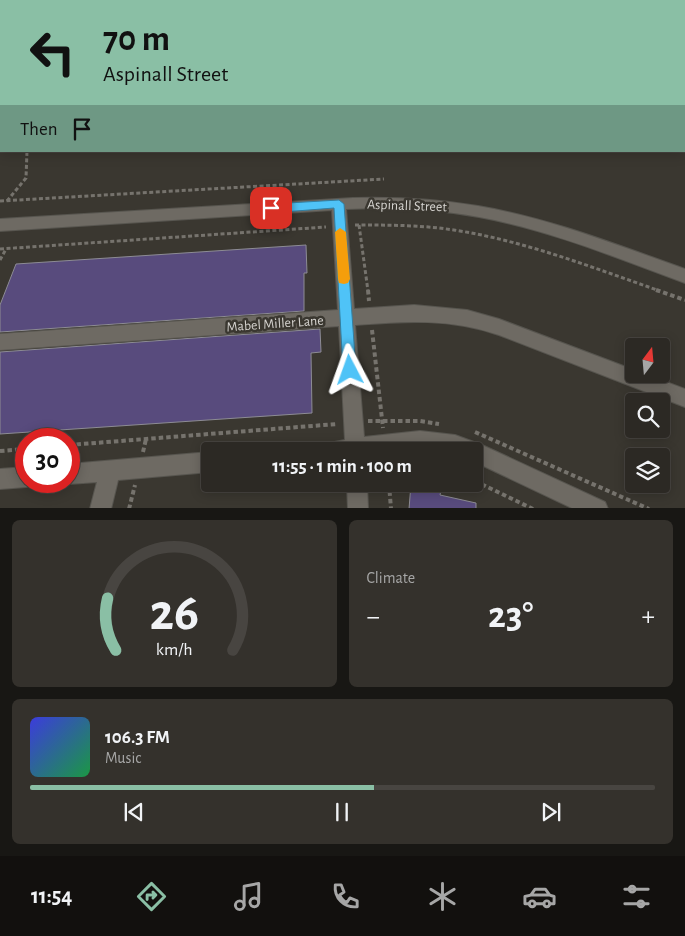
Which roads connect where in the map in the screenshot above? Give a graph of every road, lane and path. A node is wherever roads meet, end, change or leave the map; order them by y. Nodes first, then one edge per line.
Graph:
1 (27, 152) edge
2 (384, 178) dead end
3 (0, 201) edge
4 (7, 201) junction
5 (339, 204) junction
6 (0, 225) edge
7 (359, 225) junction
8 (340, 226) junction
9 (0, 249) edge
10 (6, 249) junction
11 (0, 260) edge
12 (685, 276) edge
13 (685, 300) edge
14 (370, 316) junction
15 (346, 318) junction
16 (0, 342) edge
17 (685, 398) edge
18 (382, 420) junction
19 (420, 421) dead end
20 (353, 422) junction
21 (354, 442) edge
22 (385, 442) joint
23 (449, 442) edge
24 (80, 444) edge
25 (483, 449) edge
26 (15, 450) edge
27 (483, 450) edge
28 (0, 451) edge
29 (201, 463) edge
30 (110, 470) junction
31 (80, 473) edge
32 (15, 478) edge
33 (0, 480) edge
34 (483, 485) edge
35 (357, 492) edge
36 (389, 492) edge
37 (100, 508) edge
38 (358, 508) edge
39 (391, 508) edge
40 (533, 508) edge
41 (598, 508) edge
42 (649, 508) edge

1 - 4 path
2 - 4 path
3 - 4 path
5 - 6 street, Aspinall Street
5 - 8 street
5 - 12 street, Aspinall Street
7 - 8 path
7 - 13 path
7 - 14 path
8 - 10 path
8 - 15 street
9 - 10 path
10 - 11 path
14 - 15 street, Mabel Miller Lane
14 - 17 street, Mabel Miller Lane
14 - 18 path
15 - 16 street, Mabel Miller Lane
15 - 20 street
18 - 19 path
18 - 20 path
18 - 22 path
20 - 21 street
20 - 24 path
22 - 23 street
25 - 42 path
26 - 28 path
27 - 41 street
29 - 30 street
30 - 31 street
30 - 37 street
32 - 33 street
34 - 40 path
35 - 38 street
36 - 39 path

